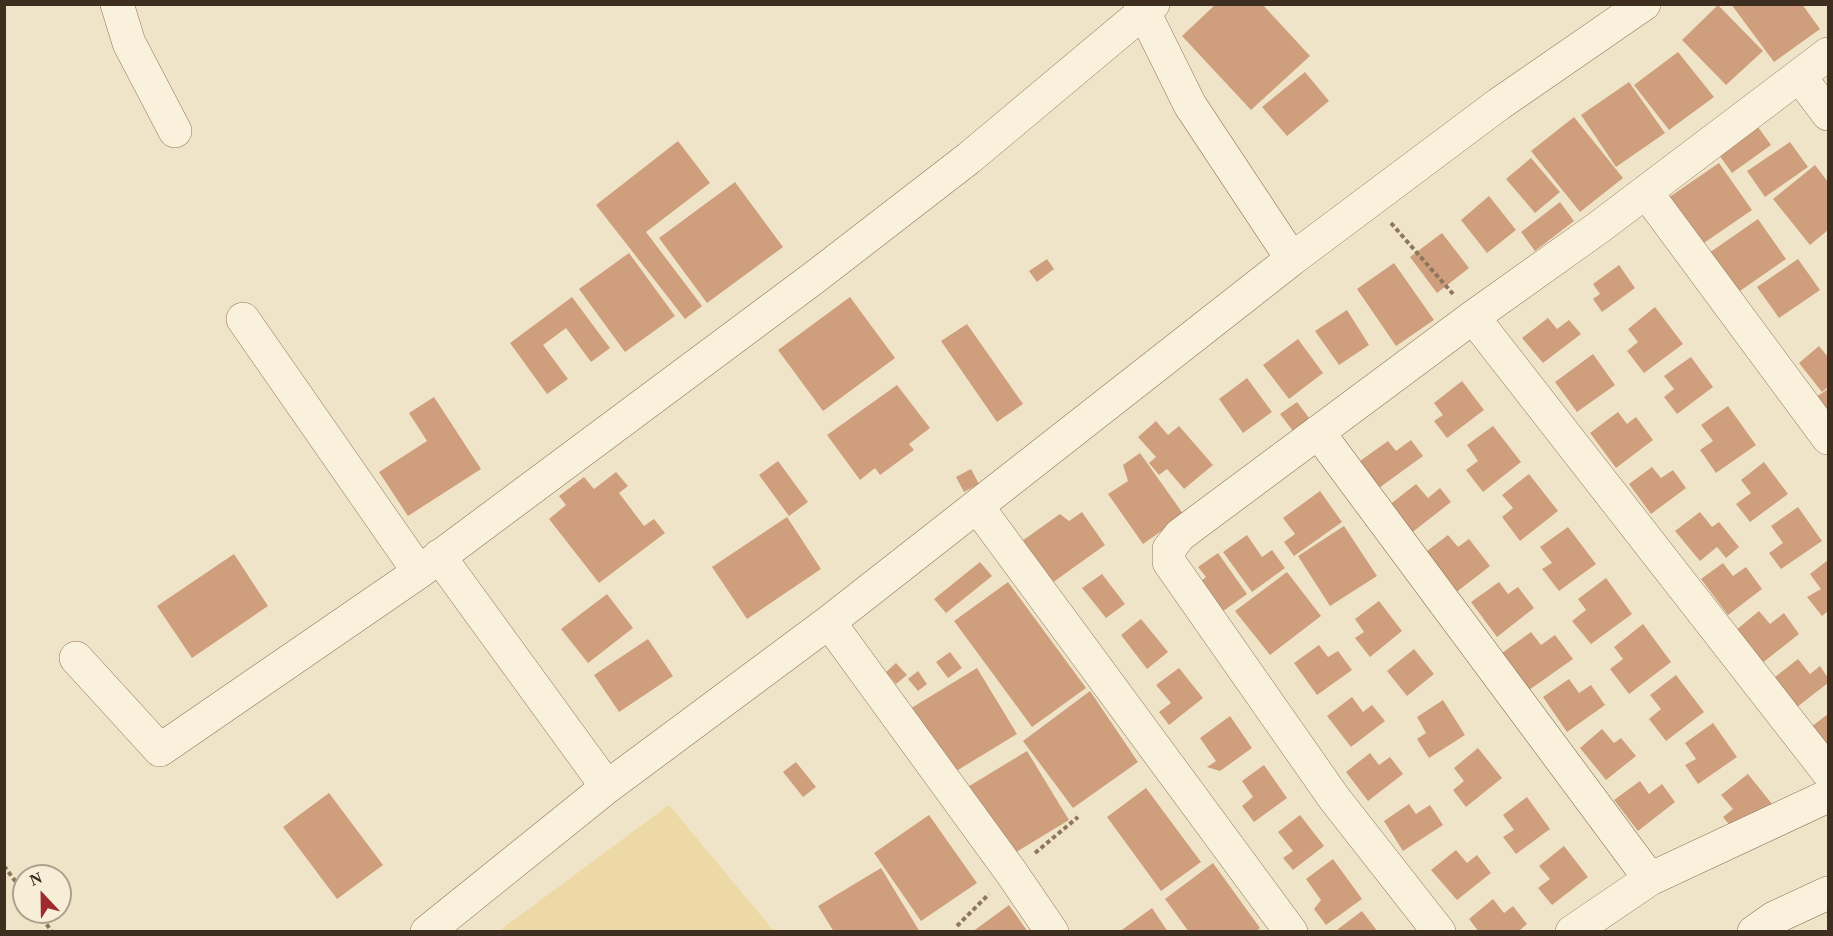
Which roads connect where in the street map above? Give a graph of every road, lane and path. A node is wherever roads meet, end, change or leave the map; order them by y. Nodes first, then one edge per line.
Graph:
1 (117, 4) edge
2 (1644, 4) edge
3 (1145, 7) edge
4 (1828, 54) edge
5 (1800, 76) junction
6 (1828, 114) edge
7 (175, 131) dead end
8 (1646, 192) junction
9 (1371, 200) junction
10 (1292, 259) junction
11 (1473, 317) junction
12 (243, 319) dead end
13 (1318, 432) junction
14 (1828, 438) edge
15 (977, 506) junction
16 (429, 564) junction
17 (829, 622) junction
18 (76, 658) dead end
19 (1828, 772) edge
20 (607, 787) junction
21 (1828, 796) edge
22 (1650, 879) junction
23 (1828, 893) edge
24 (427, 932) edge
25 (1052, 932) edge
26 (1292, 932) edge
27 (1439, 932) edge
28 (1572, 932) edge
29 (1754, 932) edge

1 - 7 street
2 - 9 street
3 - 10 street
3 - 16 street
4 - 5 street
5 - 6 street
5 - 8 street
8 - 11 street
8 - 14 street
9 - 10 street
9 - 11 path
10 - 15 street
11 - 13 street
11 - 19 street
12 - 16 street
13 - 22 street
13 - 27 street
15 - 17 street
15 - 26 street
16 - 18 street
16 - 20 street
17 - 20 street
17 - 25 street
20 - 24 street
21 - 22 street
22 - 28 street
23 - 29 street

